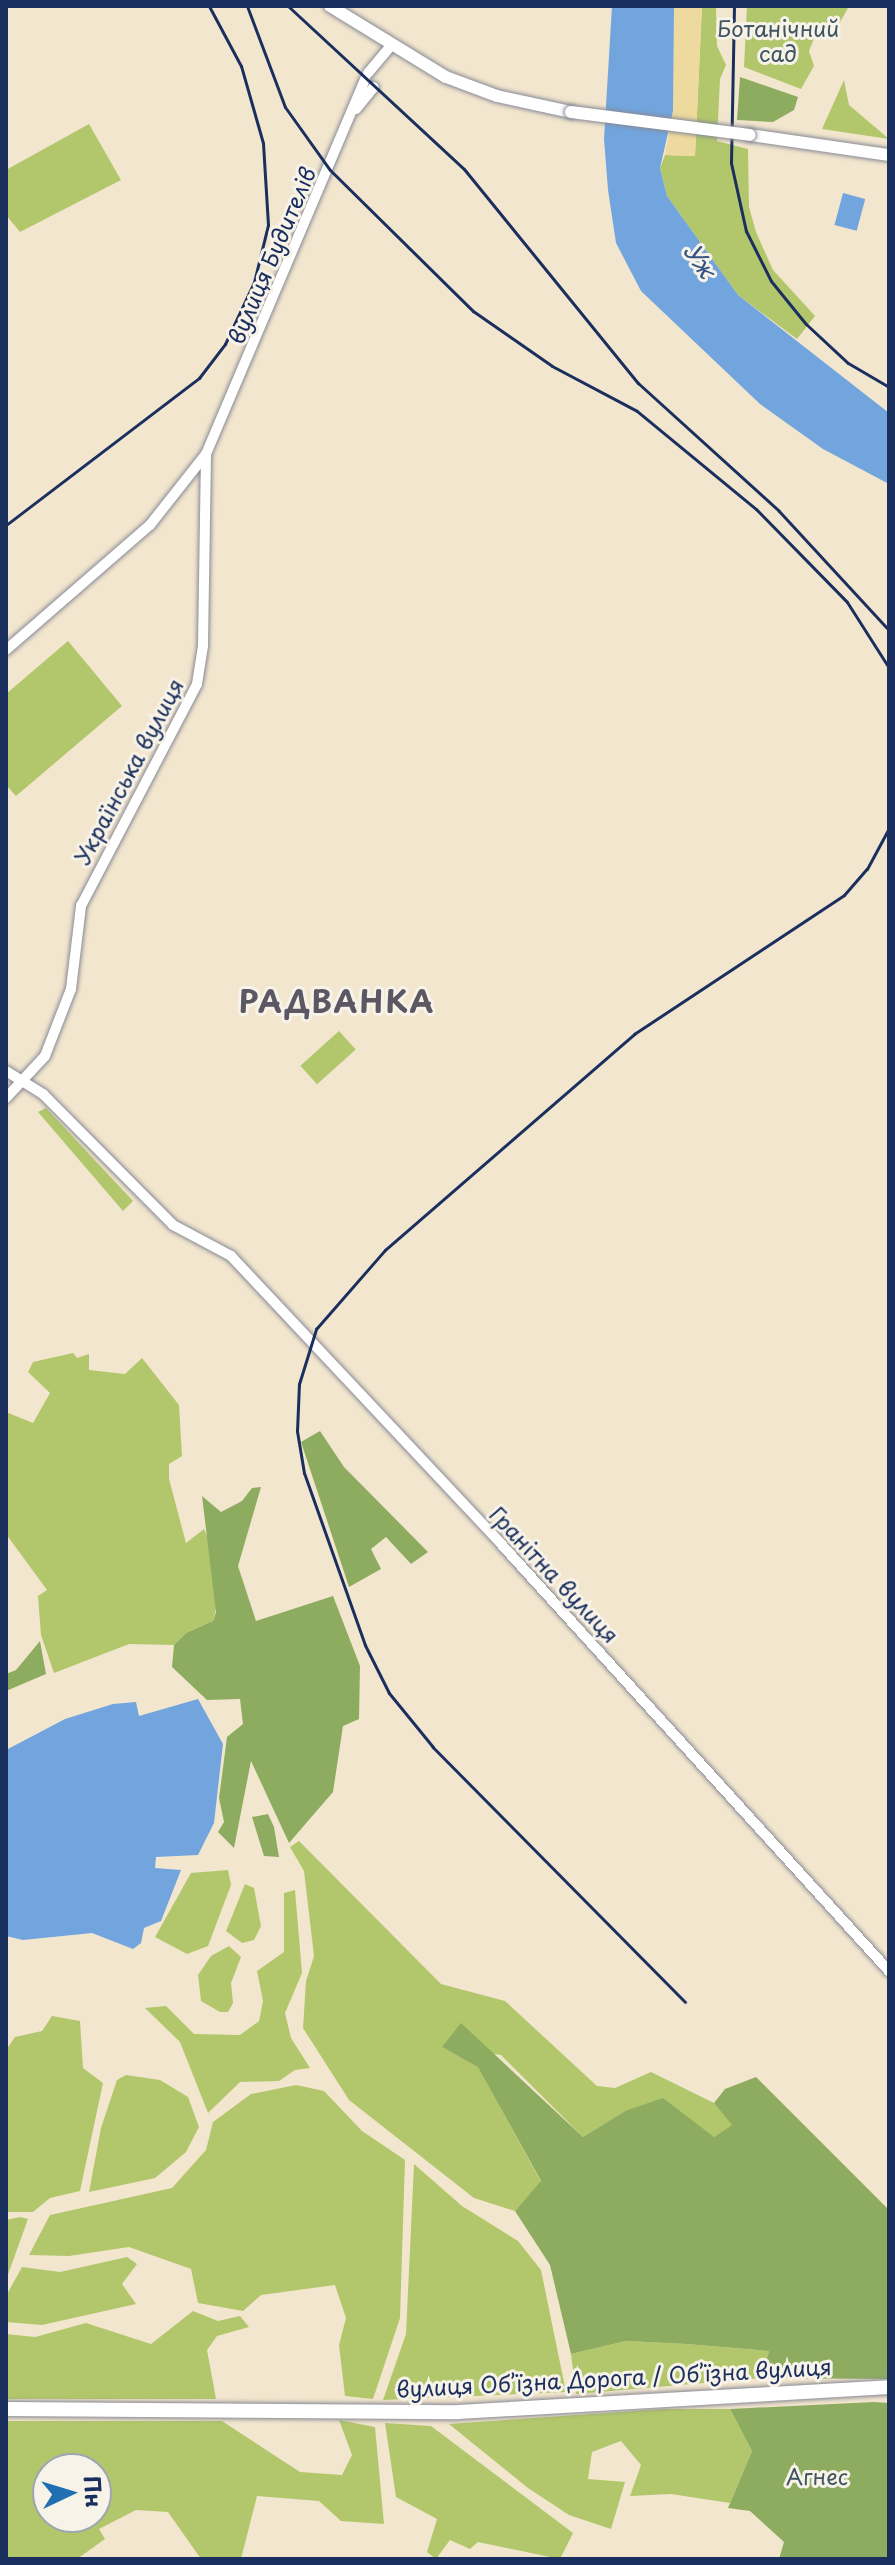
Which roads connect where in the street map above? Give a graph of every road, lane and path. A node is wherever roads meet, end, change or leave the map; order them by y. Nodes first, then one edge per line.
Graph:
1 (330, 6) edge
2 (391, 46) junction
3 (379, 63) junction
4 (356, 109) junction
5 (889, 155) edge
6 (222, 417) joint
7 (206, 454) junction
8 (6, 650) edge
9 (6, 1071) edge
10 (22, 1083) junction
11 (6, 1098) edge
12 (889, 1971) edge
13 (889, 2387) edge
14 (6, 2409) edge

1 - 2 main road
2 - 3 street, вулиця Будителів
2 - 5 main road, bridge
3 - 4 street, вулиця Будителів
3 - 4 street, вулиця Будителів
4 - 6 street, вулиця Будителів
6 - 7 street, Українська вулиця
7 - 8 street
7 - 10 street, Українська вулиця
9 - 10 street, Гранітна вулиця
10 - 11 street, Українська вулиця
10 - 12 street, Гранітна вулиця
13 - 14 highway, вулиця Обʼїзна Дорога / Обʼїзна вулиця

